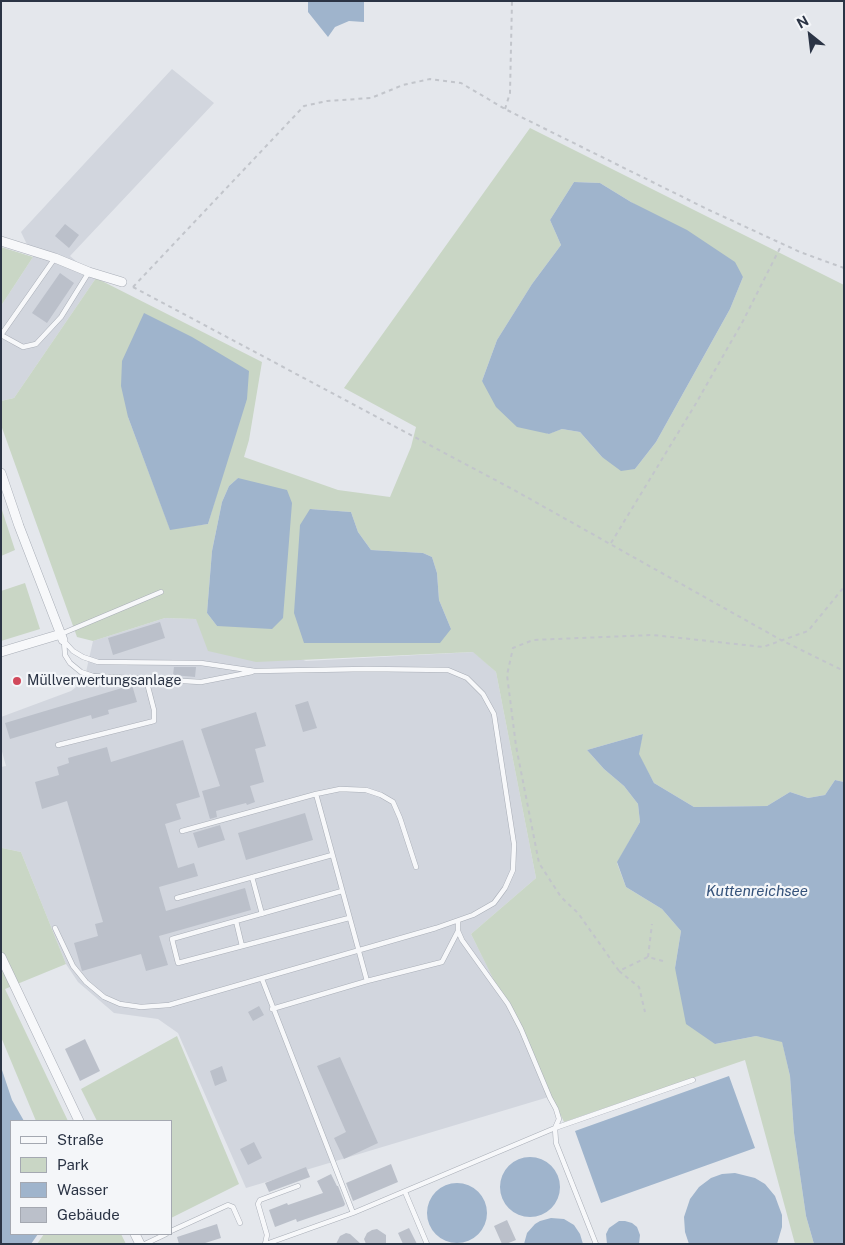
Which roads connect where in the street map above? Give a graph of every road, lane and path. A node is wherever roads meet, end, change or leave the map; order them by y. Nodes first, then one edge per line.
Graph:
1 (512, 1) edge
2 (505, 109) junction
3 (1, 241) edge
4 (782, 244) junction
5 (55, 258) junction
6 (844, 268) edge
7 (89, 272) junction
8 (122, 282) joint
9 (133, 287) junction
10 (1, 335) edge
11 (1, 474) edge
12 (611, 544) junction
13 (844, 588) edge
14 (161, 592) dead end
15 (62, 637) junction
16 (781, 640) junction
17 (1, 652) edge
18 (255, 671) junction
19 (844, 671) edge
20 (146, 679) junction
21 (58, 744) dead end
22 (316, 794) junction
23 (182, 831) dead end
24 (332, 854) junction
25 (416, 867) dead end
26 (252, 877) junction
27 (342, 891) junction
28 (177, 898) dead end
29 (262, 914) junction
30 (349, 918) junction
31 (236, 921) junction
32 (458, 921) junction
33 (652, 924) dead end
34 (55, 928) dead end
35 (458, 931) junction
36 (242, 946) junction
37 (358, 951) junction
38 (1, 957) edge
39 (648, 957) junction
40 (664, 961) dead end
41 (619, 971) junction
42 (262, 979) junction
43 (367, 981) junction
44 (272, 1009) junction
45 (645, 1012) dead end
46 (692, 1080) dead end
47 (79, 1120) edge
48 (555, 1128) junction
49 (298, 1186) dead end
50 (405, 1192) junction
51 (353, 1213) junction
52 (240, 1222) dead end
53 (172, 1232) edge
54 (164, 1235) edge
55 (145, 1244) edge
56 (266, 1244) edge
57 (427, 1244) edge
58 (596, 1244) edge

1 - 2 path
2 - 4 path
2 - 9 path
3 - 5 street
4 - 6 path
4 - 12 path
5 - 7 street
5 - 10 lane
7 - 8 street
7 - 10 lane
8 - 9 path
9 - 12 path
11 - 15 street
12 - 16 path
13 - 16 path
14 - 15 lane
15 - 17 street
15 - 18 lane
15 - 20 lane
16 - 19 path
16 - 41 path
18 - 20 lane
18 - 32 lane
20 - 21 lane
22 - 23 lane
22 - 24 lane
22 - 25 lane
24 - 26 lane
24 - 27 lane
26 - 28 lane
26 - 29 lane
27 - 29 lane
27 - 30 lane
29 - 31 lane
30 - 36 lane
30 - 37 lane
31 - 36 lane
31 - 36 lane
32 - 35 lane
32 - 37 lane
33 - 39 path
34 - 42 lane
35 - 43 lane
35 - 48 lane
37 - 42 lane
37 - 43 lane
38 - 47 street
39 - 40 path
39 - 41 path
41 - 45 path
42 - 44 lane
43 - 44 lane
44 - 51 lane
46 - 48 lane
48 - 50 lane
48 - 58 lane
49 - 56 lane
50 - 51 lane
50 - 57 lane
51 - 56 lane
52 - 53 lane
54 - 55 lane

